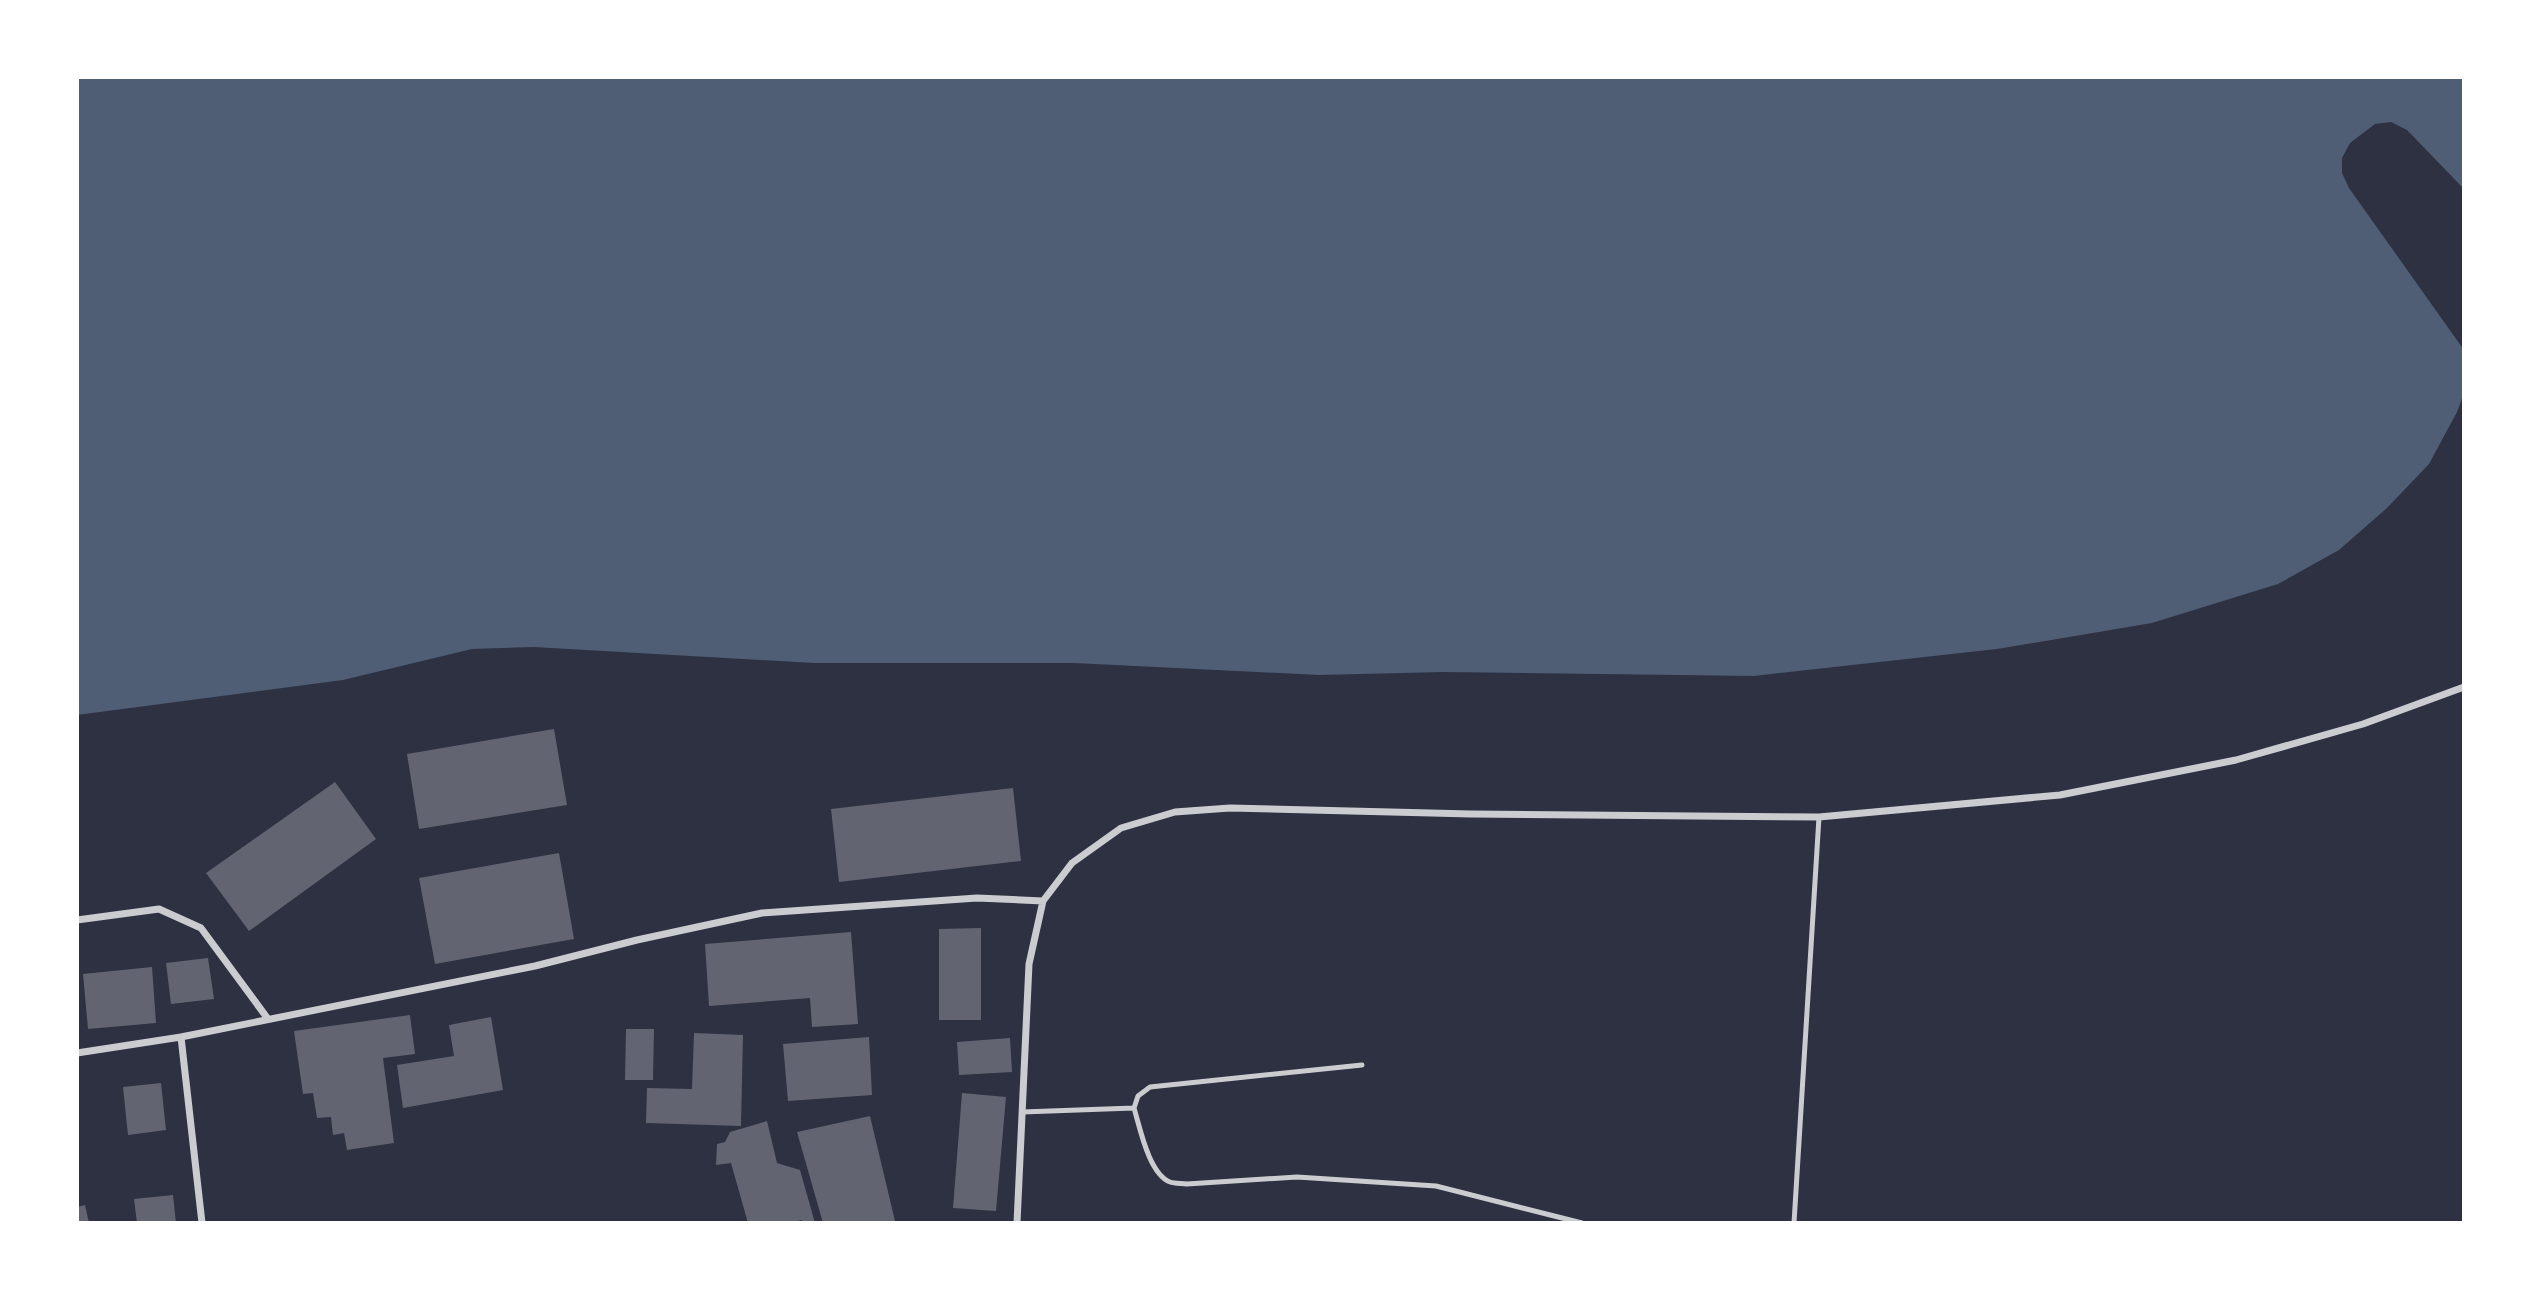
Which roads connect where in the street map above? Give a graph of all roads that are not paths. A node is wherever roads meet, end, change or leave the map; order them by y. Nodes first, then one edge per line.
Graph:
1 (2464, 687) edge
2 (1819, 817) junction
3 (1043, 901) junction
4 (77, 920) edge
5 (268, 1020) junction
6 (181, 1037) junction
7 (77, 1053) edge
8 (1362, 1065) dead end
9 (1134, 1108) junction
10 (1022, 1112) junction
11 (202, 1223) edge
12 (1017, 1223) edge
13 (1582, 1223) edge
14 (1794, 1223) edge

1 - 2 street
2 - 3 street
2 - 14 lane
3 - 5 street
3 - 10 street
4 - 5 street
5 - 6 street
6 - 7 street
6 - 11 street
8 - 9 lane
9 - 10 lane
9 - 13 lane
10 - 12 street

